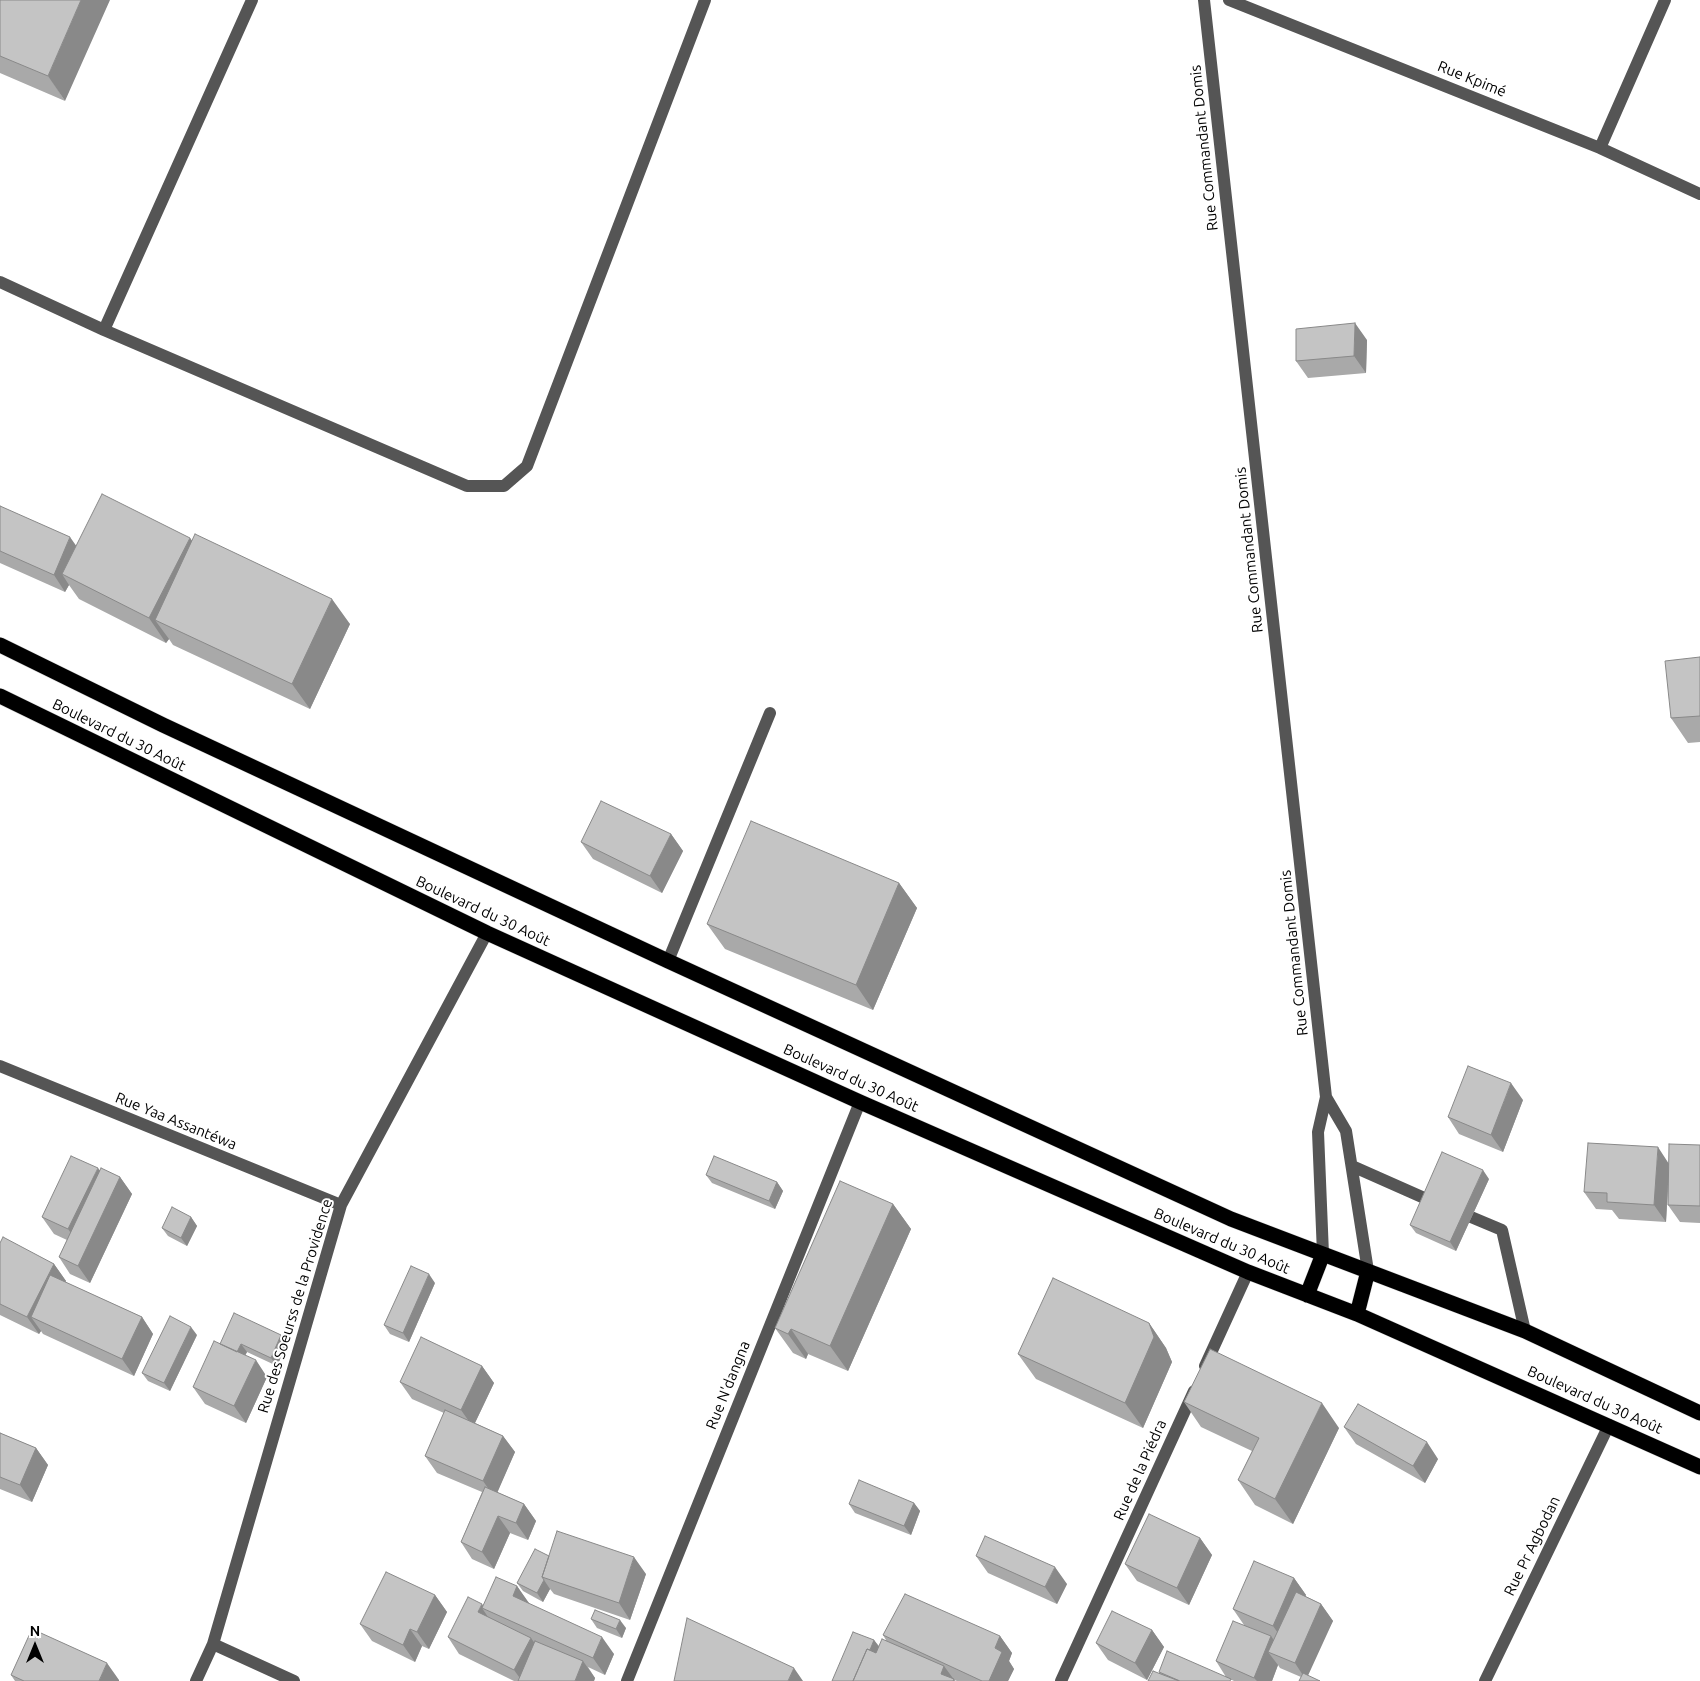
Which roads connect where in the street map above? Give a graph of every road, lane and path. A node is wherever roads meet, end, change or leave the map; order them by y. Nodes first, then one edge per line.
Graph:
1 (252, 0) edge
2 (705, 0) edge
3 (1204, 0) edge
4 (1229, 0) edge
5 (1665, 0) edge
6 (1600, 148) junction
7 (1700, 194) edge
8 (0, 282) edge
9 (104, 330) junction
10 (0, 645) edge
11 (0, 696) edge
12 (770, 713) dead end
13 (487, 933) junction
14 (668, 961) junction
15 (0, 1066) edge
16 (1326, 1096) junction
17 (860, 1102) junction
18 (1352, 1166) junction
19 (1431, 1200) edge
20 (340, 1206) junction
21 (1471, 1217) dead end
22 (1323, 1254) junction
23 (1368, 1271) junction
24 (1248, 1272) junction
25 (1307, 1295) junction
26 (1357, 1314) junction
27 (1524, 1330) junction
28 (1700, 1413) edge
29 (1609, 1425) junction
30 (1700, 1466) edge
31 (213, 1644) junction
32 (196, 1681) edge
33 (294, 1681) edge
34 (627, 1681) edge
35 (1062, 1681) edge
36 (1485, 1681) edge

1 - 9 street
2 - 9 street
3 - 16 street, Rue Commandant Domis
4 - 6 street, Rue Kpimé
5 - 6 street
6 - 7 street, Rue Kpimé
8 - 9 street
10 - 14 highway, Boulevard du 30 Août
11 - 13 highway, Boulevard du 30 Août
12 - 14 street
13 - 17 highway, Boulevard du 30 Août
13 - 20 street, Rue des Soeurss de la Providence
14 - 22 highway, Boulevard du 30 Août
15 - 20 street, Rue Yaa Assantéwa
16 - 18 street, Rue Commandant Domis
16 - 22 street, Rue Commandant Domis
17 - 24 highway, Boulevard du 30 Août
17 - 34 street, Rue N'dangna
18 - 19 street
18 - 23 street, Rue Commandant Domis
20 - 31 street, Rue des Soeurss de la Providence
21 - 27 street
22 - 23 highway, Boulevard du 30 Août
22 - 25 highway
23 - 26 highway
23 - 27 highway, Boulevard du 30 Août
24 - 25 highway, Boulevard du 30 Août
24 - 35 street, Rue de la Piédra
25 - 26 highway, Boulevard du 30 Août
26 - 29 highway, Boulevard du 30 Août
27 - 28 highway, Boulevard du 30 Août
29 - 30 highway, Boulevard du 30 Août
29 - 36 street, Rue Pr Agbodan
31 - 32 street, Rue des Soeurss de la Providence
31 - 33 street

